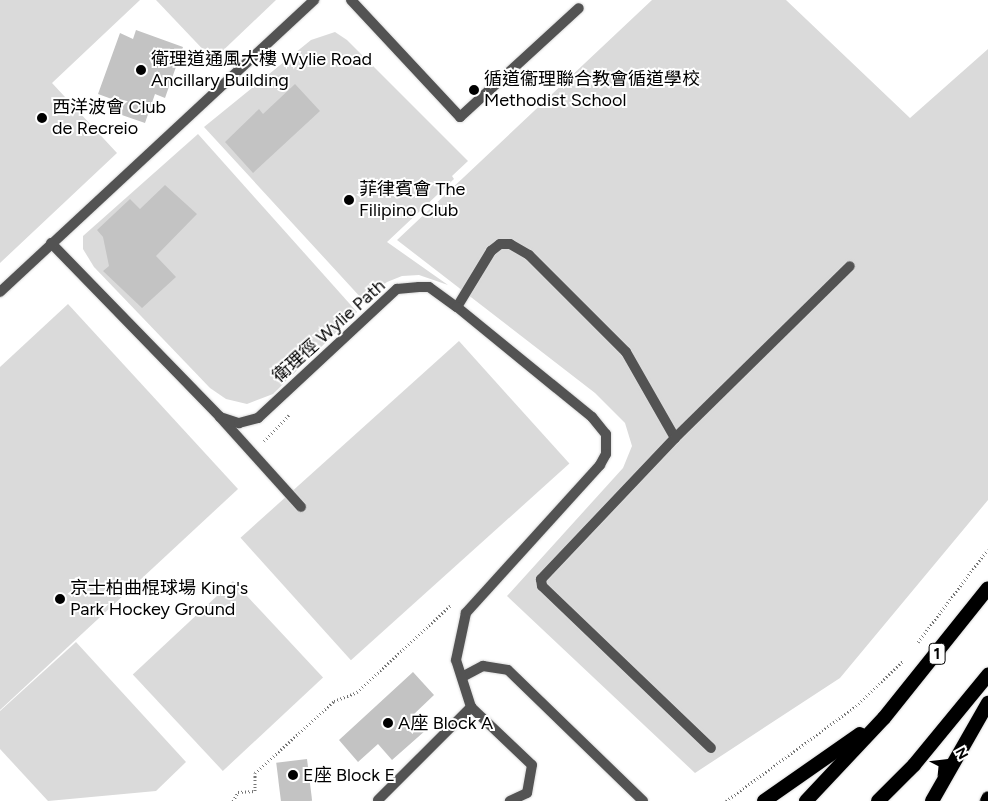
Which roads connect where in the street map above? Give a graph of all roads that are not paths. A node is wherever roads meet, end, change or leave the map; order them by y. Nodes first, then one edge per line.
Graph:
1 (314, 0) edge
2 (351, 0) edge
3 (579, 8) dead end
4 (50, 243) junction
5 (850, 266) dead end
6 (0, 292) edge
7 (457, 308) junction
8 (220, 417) junction
9 (675, 438) junction
10 (301, 507) dead end
11 (988, 588) edge
12 (988, 675) edge
13 (462, 677) junction
14 (988, 703) edge
15 (471, 707) junction
16 (884, 718) junction
17 (711, 748) dead end
18 (988, 797) edge
19 (378, 800) edge
20 (510, 801) edge
21 (643, 801) edge
22 (764, 801) edge
23 (806, 801) edge
24 (878, 801) edge
25 (932, 801) edge
26 (986, 801) edge

1 - 4 street
2 - 3 street
4 - 6 street
4 - 8 street
5 - 9 street
7 - 8 street, 衛理徑 Wylie Path
7 - 9 street
7 - 13 street, 衛理徑 Wylie Path
8 - 10 street
9 - 17 street
11 - 16 highway, 1
12 - 24 highway
13 - 15 street
13 - 21 street
14 - 25 highway
15 - 19 street
15 - 20 street
16 - 22 highway
16 - 23 highway, 1
18 - 26 main road

